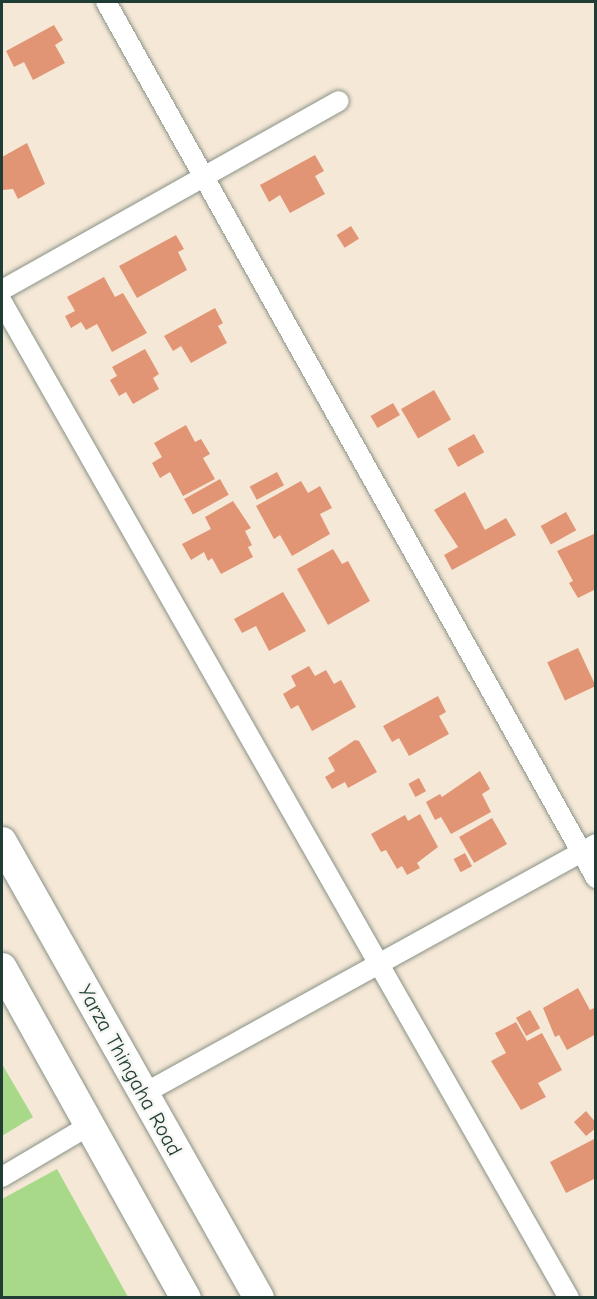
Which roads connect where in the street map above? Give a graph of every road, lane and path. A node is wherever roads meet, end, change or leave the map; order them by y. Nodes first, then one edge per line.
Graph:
1 (106, 2) edge
2 (339, 101) dead end
3 (201, 175) junction
4 (2, 290) edge
5 (2, 302) edge
6 (2, 842) edge
7 (588, 848) edge
8 (596, 878) edge
9 (377, 965) junction
10 (2, 968) edge
11 (143, 1094) junction
12 (90, 1125) junction
13 (2, 1177) edge
14 (186, 1298) edge
15 (259, 1298) edge
16 (569, 1298) edge

1 - 3 street
2 - 3 street
3 - 4 street
3 - 7 street
5 - 9 street
6 - 11 main road, Yarza Thingaha Road
7 - 8 street
7 - 9 street
9 - 11 street
9 - 16 street
10 - 12 main road
11 - 15 main road, Yarza Thingaha Road
12 - 13 street
12 - 14 main road

